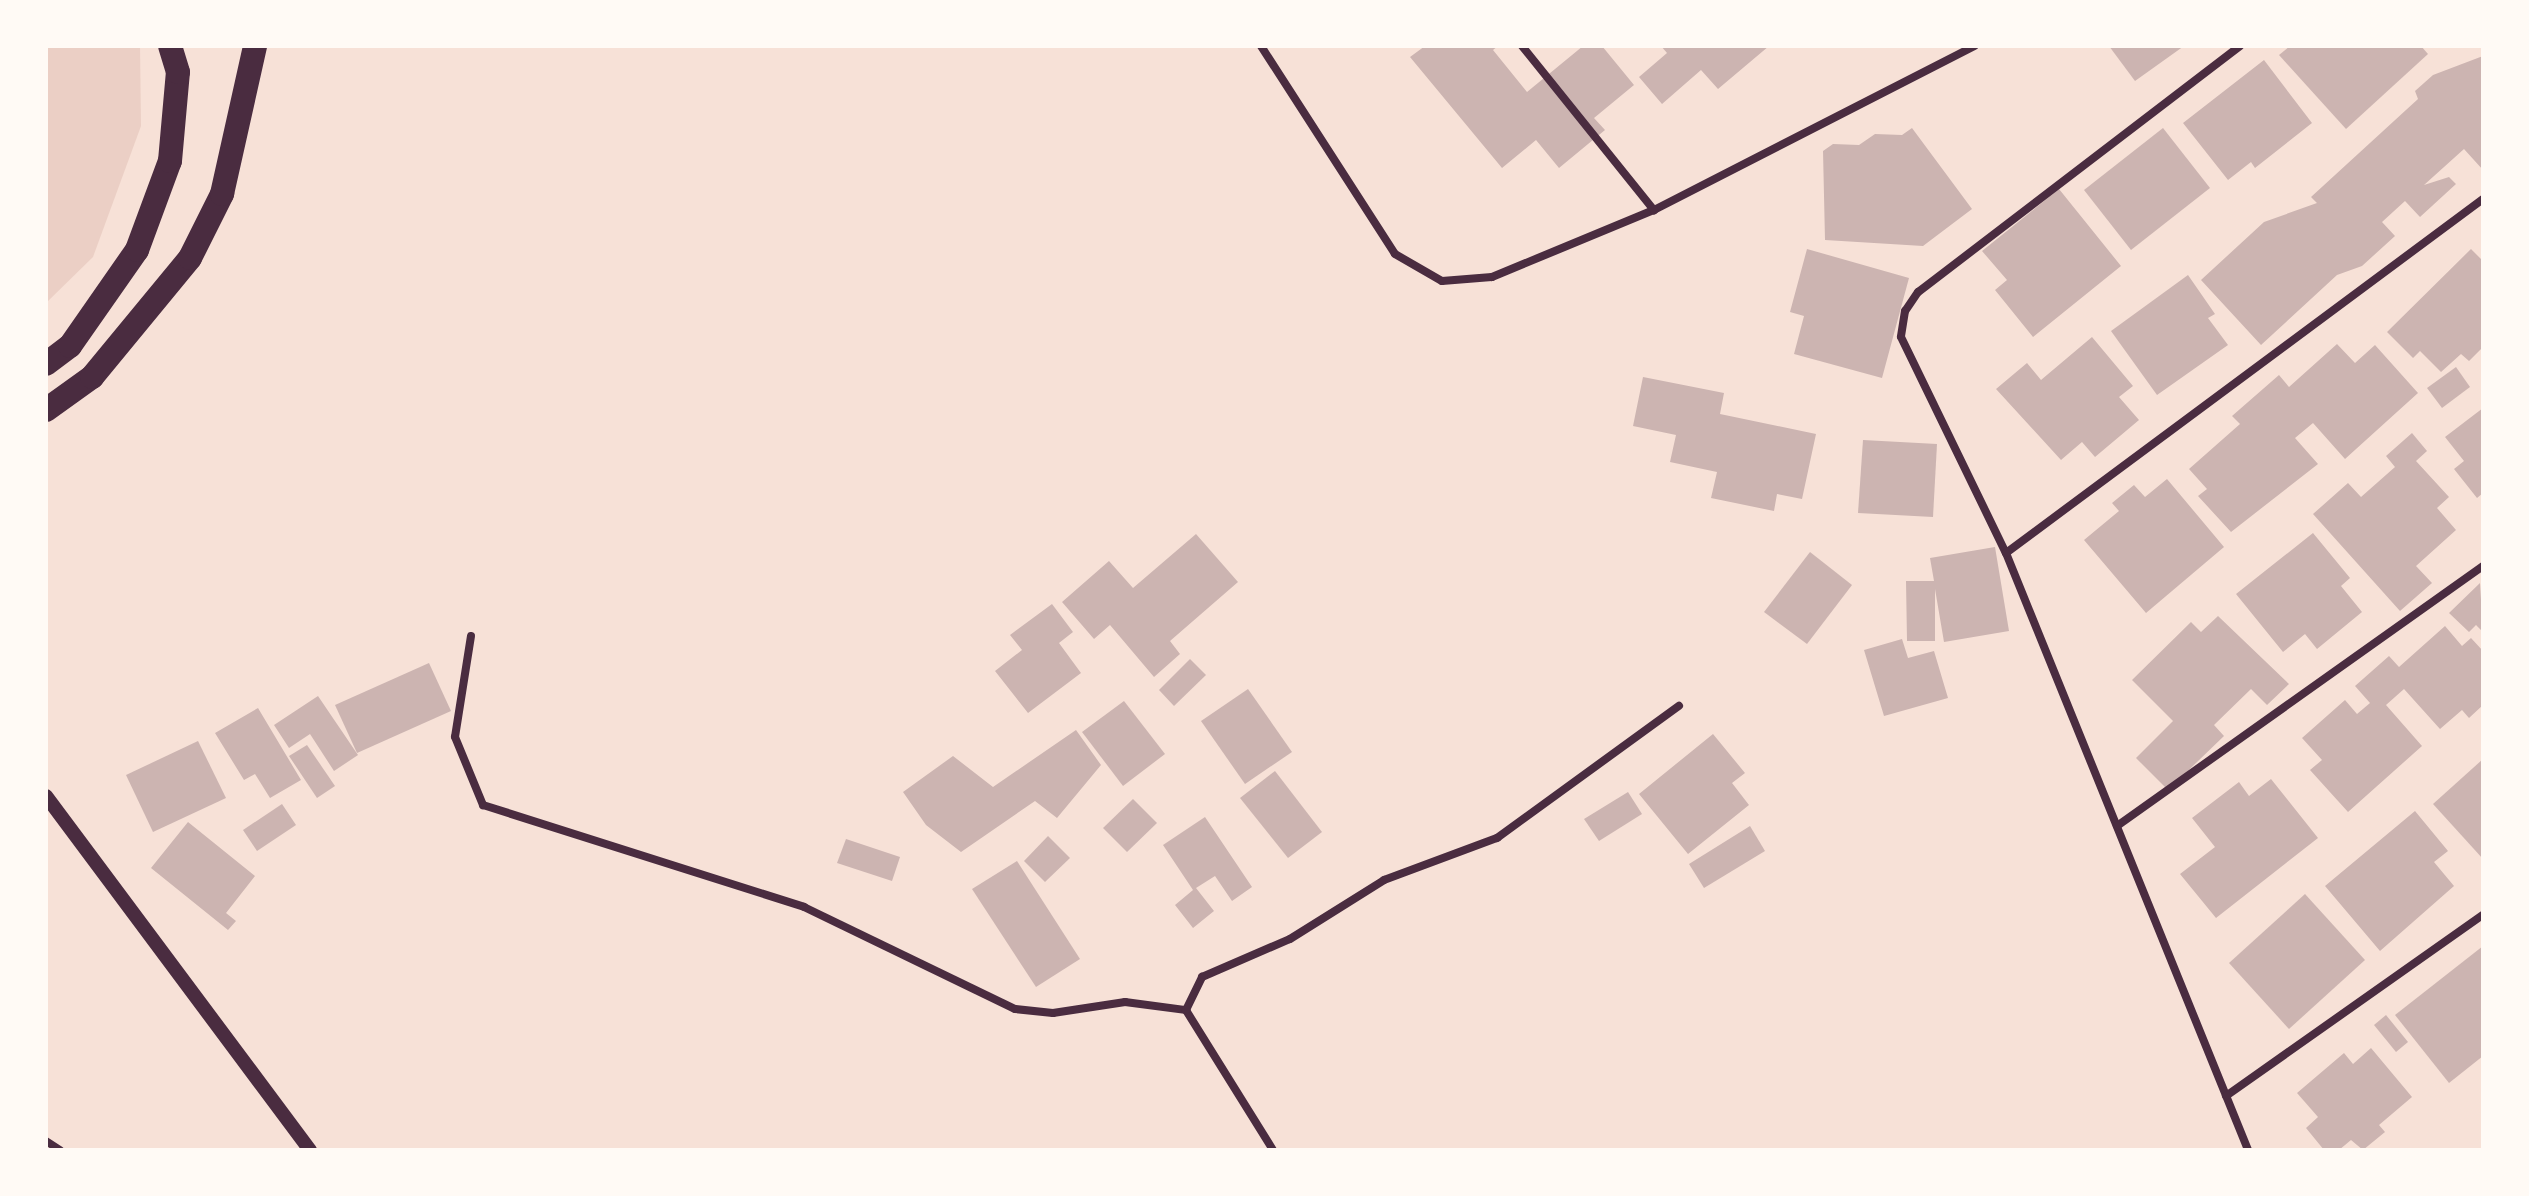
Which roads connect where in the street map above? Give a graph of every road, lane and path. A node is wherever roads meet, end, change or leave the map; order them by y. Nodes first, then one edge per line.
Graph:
1 (170, 46) edge
2 (255, 46) edge
3 (1261, 46) edge
4 (1522, 46) edge
5 (1974, 46) edge
6 (2240, 46) edge
7 (1954, 49) edge
8 (2483, 199) edge
9 (1654, 210) junction
10 (46, 364) edge
11 (46, 410) edge
12 (2006, 553) junction
13 (2483, 566) edge
14 (471, 636) dead end
15 (1679, 706) dead end
16 (46, 796) edge
17 (2117, 826) junction
18 (2483, 915) edge
19 (1186, 1010) junction
20 (2226, 1096) junction
21 (46, 1141) edge
22 (60, 1150) edge
23 (310, 1150) edge
24 (1273, 1150) edge
25 (2248, 1150) edge

1 - 10 highway
2 - 11 highway
3 - 9 street
4 - 9 street
5 - 7 street
6 - 12 street
7 - 9 street
8 - 12 street
12 - 17 street
13 - 17 street
14 - 19 street
15 - 19 street
16 - 23 street
17 - 20 street
18 - 20 street
19 - 24 street
20 - 25 street
21 - 22 street

